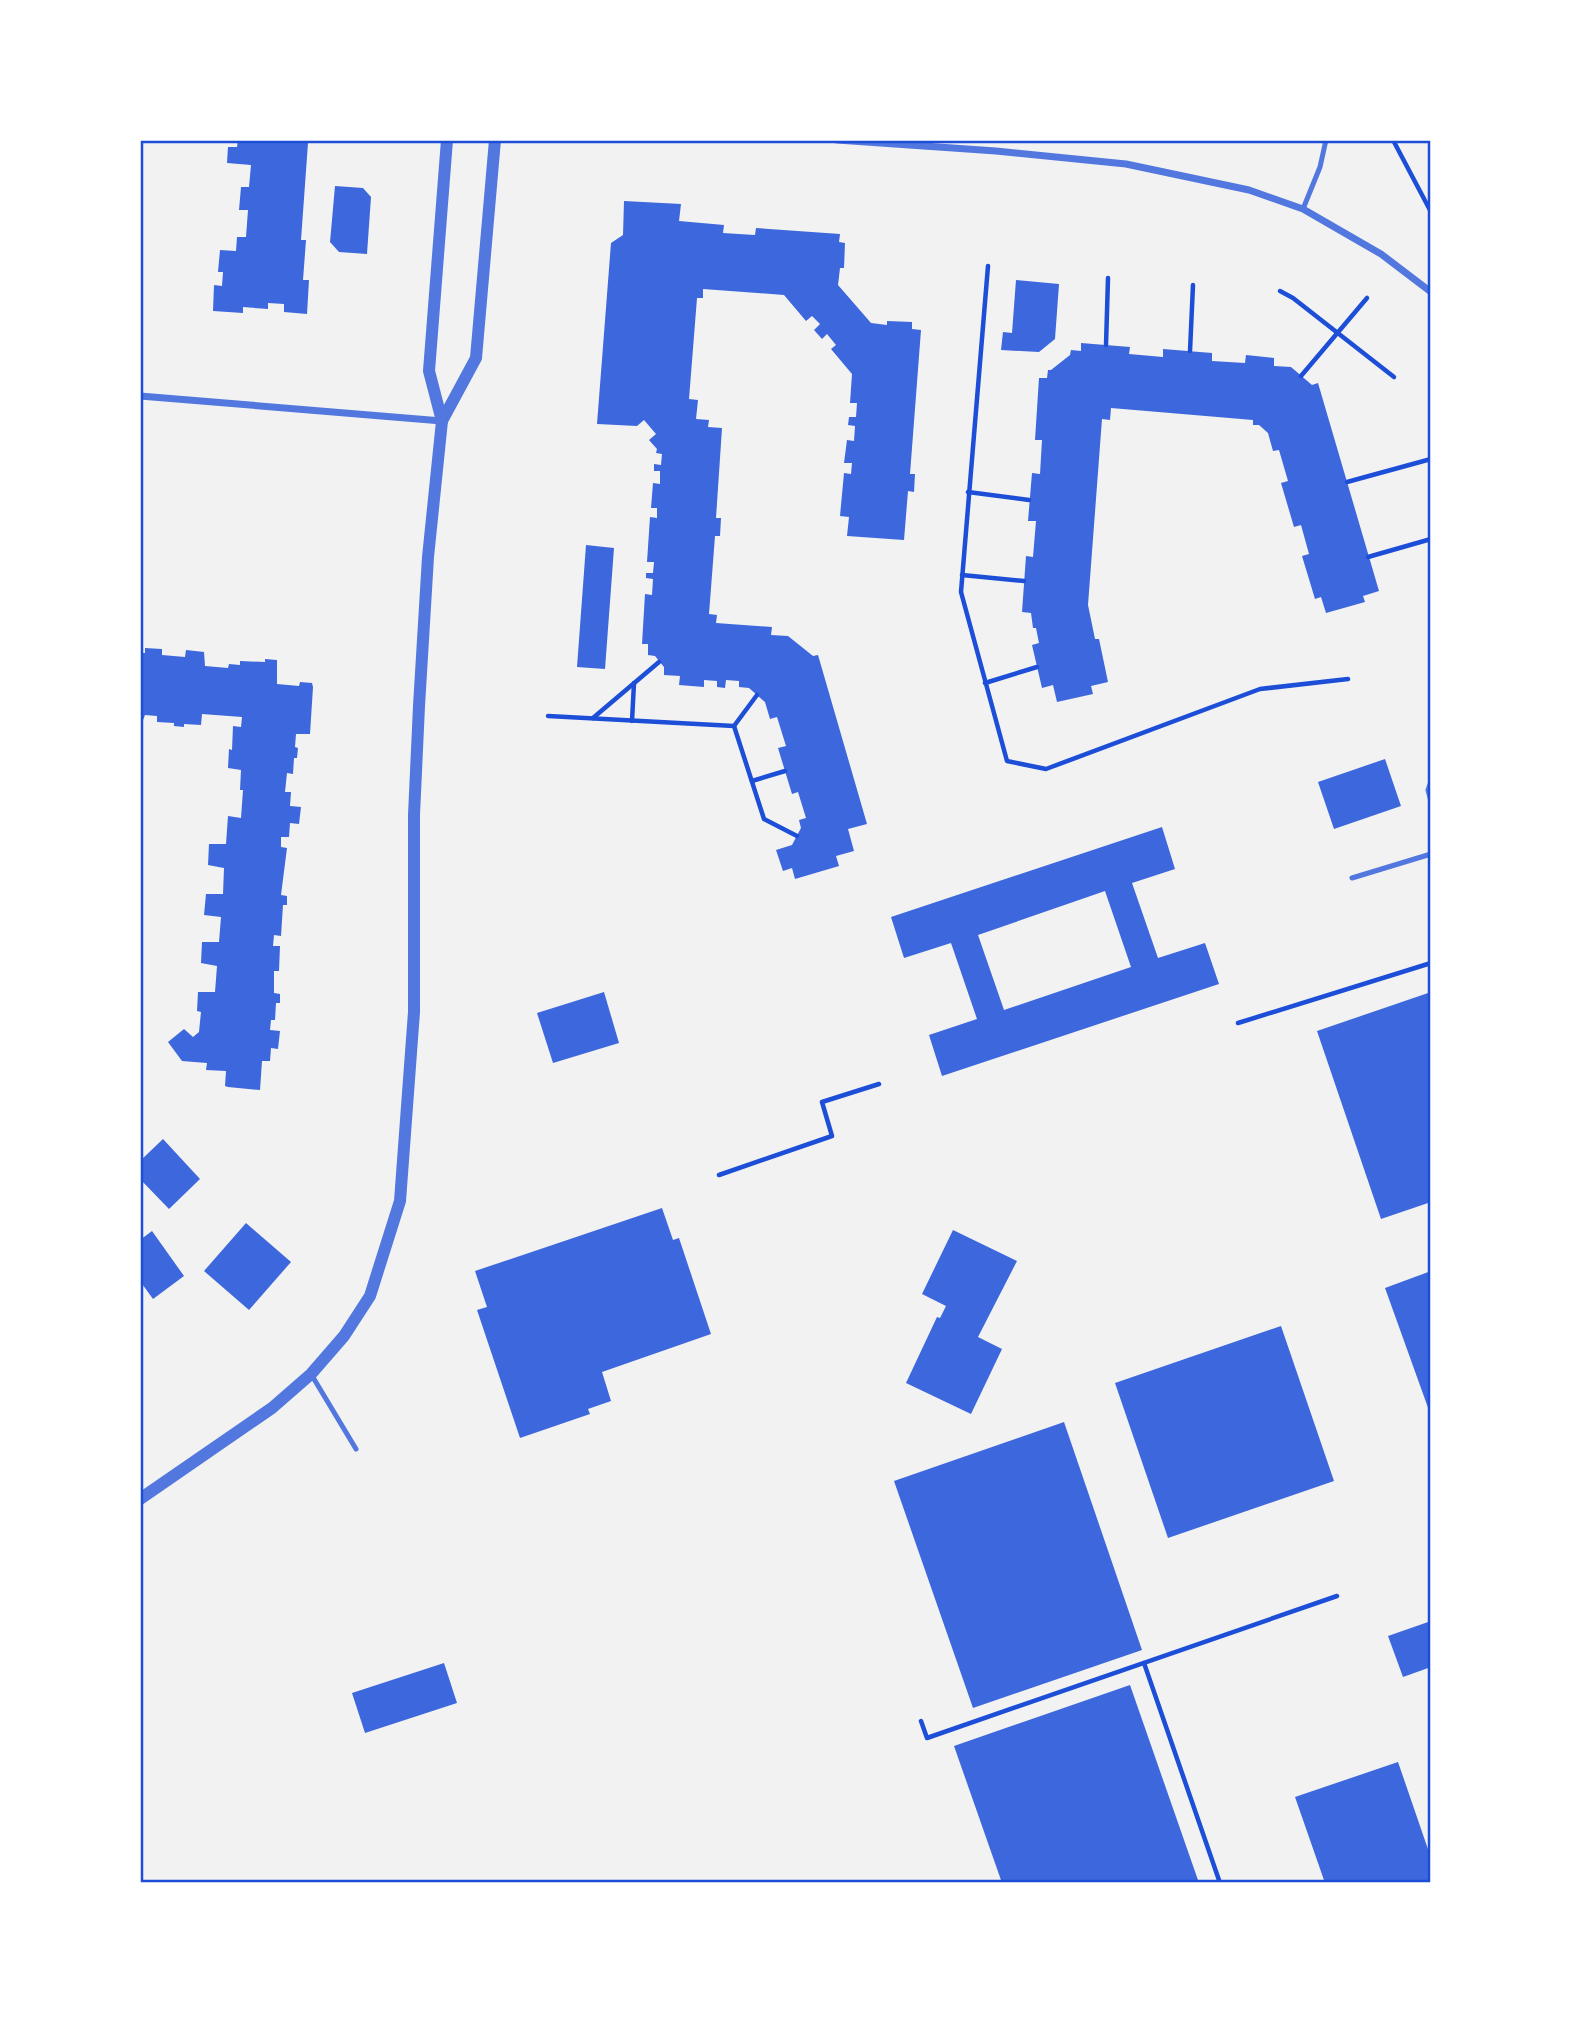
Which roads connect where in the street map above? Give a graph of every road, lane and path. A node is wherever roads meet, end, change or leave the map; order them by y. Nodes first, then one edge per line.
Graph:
1 (447, 140) edge
2 (495, 140) edge
3 (837, 140) edge
4 (1326, 140) edge
5 (1393, 140) edge
6 (1303, 209) junction
7 (1431, 212) edge
8 (988, 266) dead end
9 (1108, 278) dead end
10 (1193, 285) dead end
11 (1280, 291) dead end
12 (1431, 292) edge
13 (1367, 298) dead end
14 (1337, 333) junction
15 (1106, 345) dead end
16 (1189, 351) dead end
17 (1301, 376) dead end
18 (1394, 377) dead end
19 (140, 396) edge
20 (442, 421) junction
21 (1431, 458) edge
22 (1347, 482) dead end
23 (968, 492) junction
24 (1029, 500) dead end
25 (1431, 539) edge
26 (1368, 557) dead end
27 (962, 575) junction
28 (1024, 581) dead end
29 (659, 662) dead end
30 (1037, 667) dead end
31 (1348, 679) dead end
32 (985, 682) junction
33 (634, 683) junction
34 (757, 695) dead end
35 (548, 716) dead end
36 (592, 719) junction
37 (632, 721) junction
38 (734, 726) junction
39 (785, 771) dead end
40 (752, 781) junction
41 (1431, 782) edge
42 (1431, 801) edge
43 (797, 836) dead end
44 (1431, 854) edge
45 (1352, 878) dead end
46 (1431, 964) edge
47 (1238, 1023) dead end
48 (879, 1084) dead end
49 (719, 1175) dead end
50 (312, 1374) junction
51 (356, 1449) dead end
52 (140, 1499) edge
53 (1337, 1596) dead end
54 (1144, 1664) junction
55 (921, 1721) dead end
56 (1220, 1883) edge

1 - 20 street
2 - 20 street
3 - 6 street
4 - 6 lane
5 - 7 path
6 - 12 street
8 - 23 path
9 - 15 path
10 - 16 path
11 - 14 path
13 - 14 path
14 - 17 path
14 - 18 path
19 - 20 street
20 - 50 street
21 - 22 path
23 - 24 path
23 - 27 path
25 - 26 path
27 - 28 path
27 - 32 path
29 - 33 path
30 - 32 path
31 - 32 path
33 - 36 path
33 - 37 path
34 - 38 path
35 - 36 path
36 - 37 path
37 - 38 path
38 - 40 path
39 - 40 path
40 - 43 path
41 - 42 lane
44 - 45 lane
46 - 47 path
48 - 49 path
50 - 51 lane
50 - 52 street
53 - 54 path
54 - 55 path
54 - 56 path

